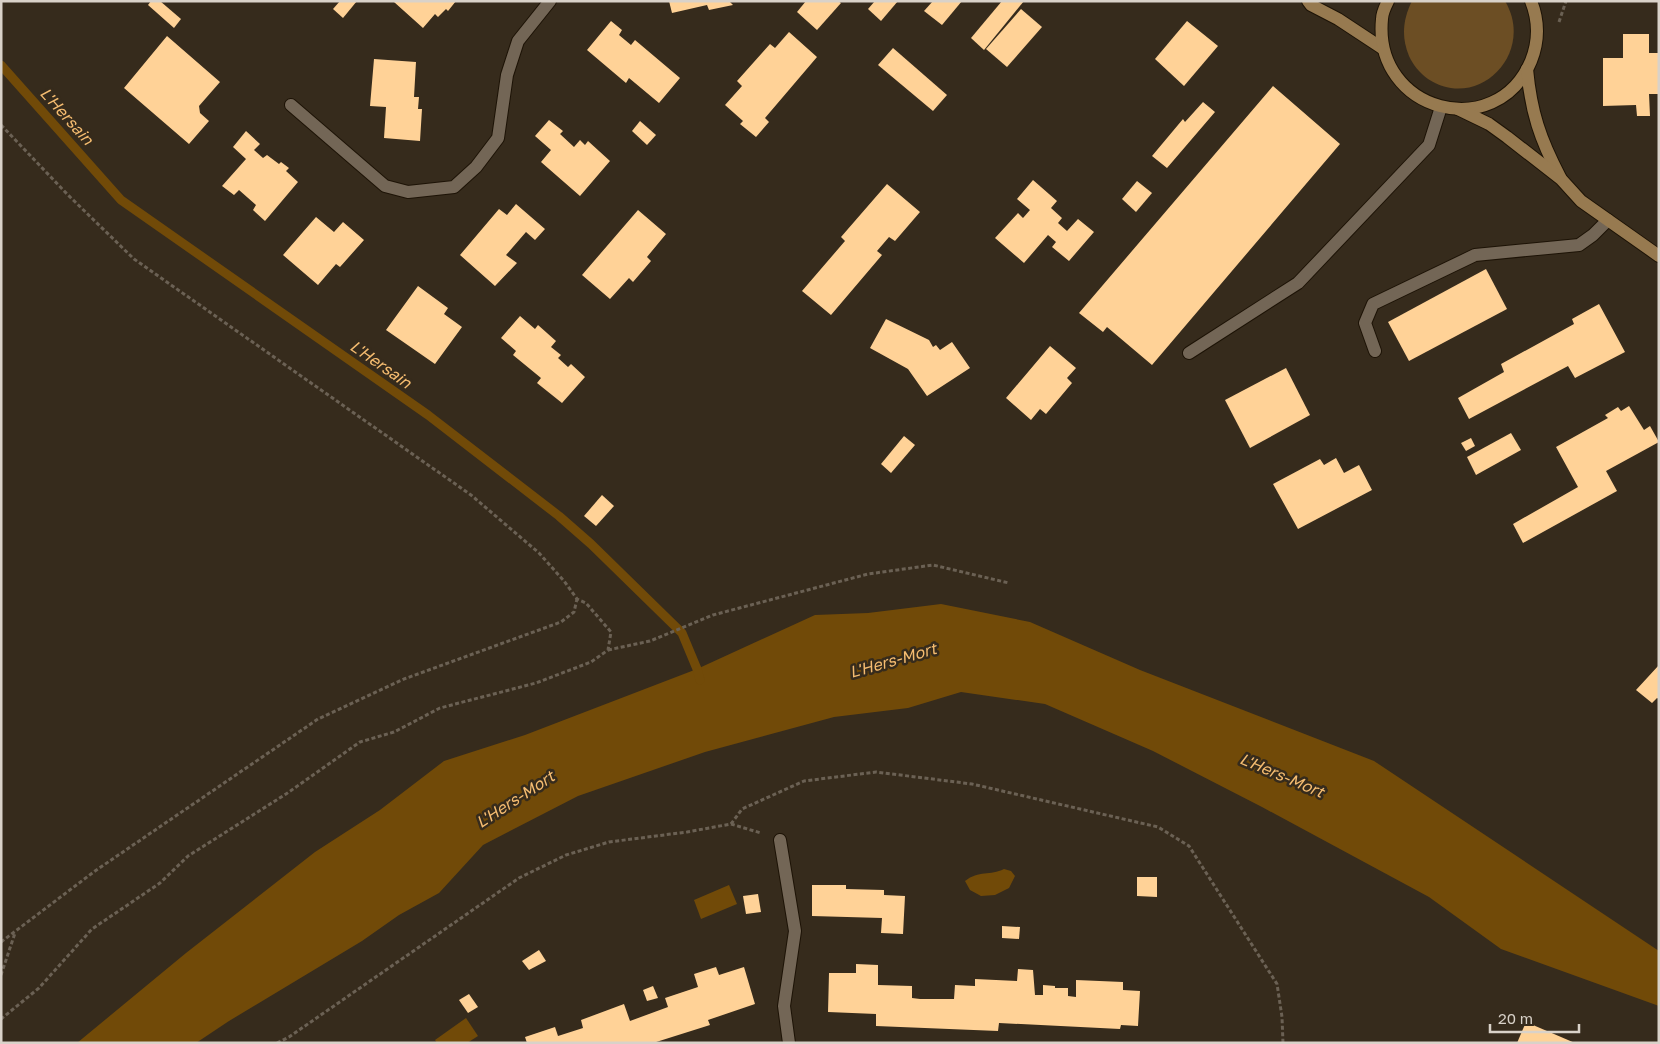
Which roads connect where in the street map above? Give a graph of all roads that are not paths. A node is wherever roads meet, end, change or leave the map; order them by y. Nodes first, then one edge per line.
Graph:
1 (550, 1) edge
2 (1308, 1) edge
3 (1388, 1) edge
4 (1535, 4) edge
5 (1382, 48) junction
6 (1527, 69) junction
7 (291, 105) dead end
8 (1441, 107) junction
9 (1458, 109) junction
10 (1562, 179) junction
11 (1608, 220) junction
12 (1659, 256) edge
13 (1375, 351) dead end
14 (1189, 353) dead end
15 (780, 840) road end
16 (789, 1043) edge

1 - 7 street
2 - 5 main road
3 - 5 main road
4 - 6 main road
5 - 8 main road
6 - 9 main road
6 - 10 main road
8 - 9 main road
8 - 14 street
9 - 10 main road
10 - 11 main road
11 - 12 main road
11 - 13 street
15 - 16 street

